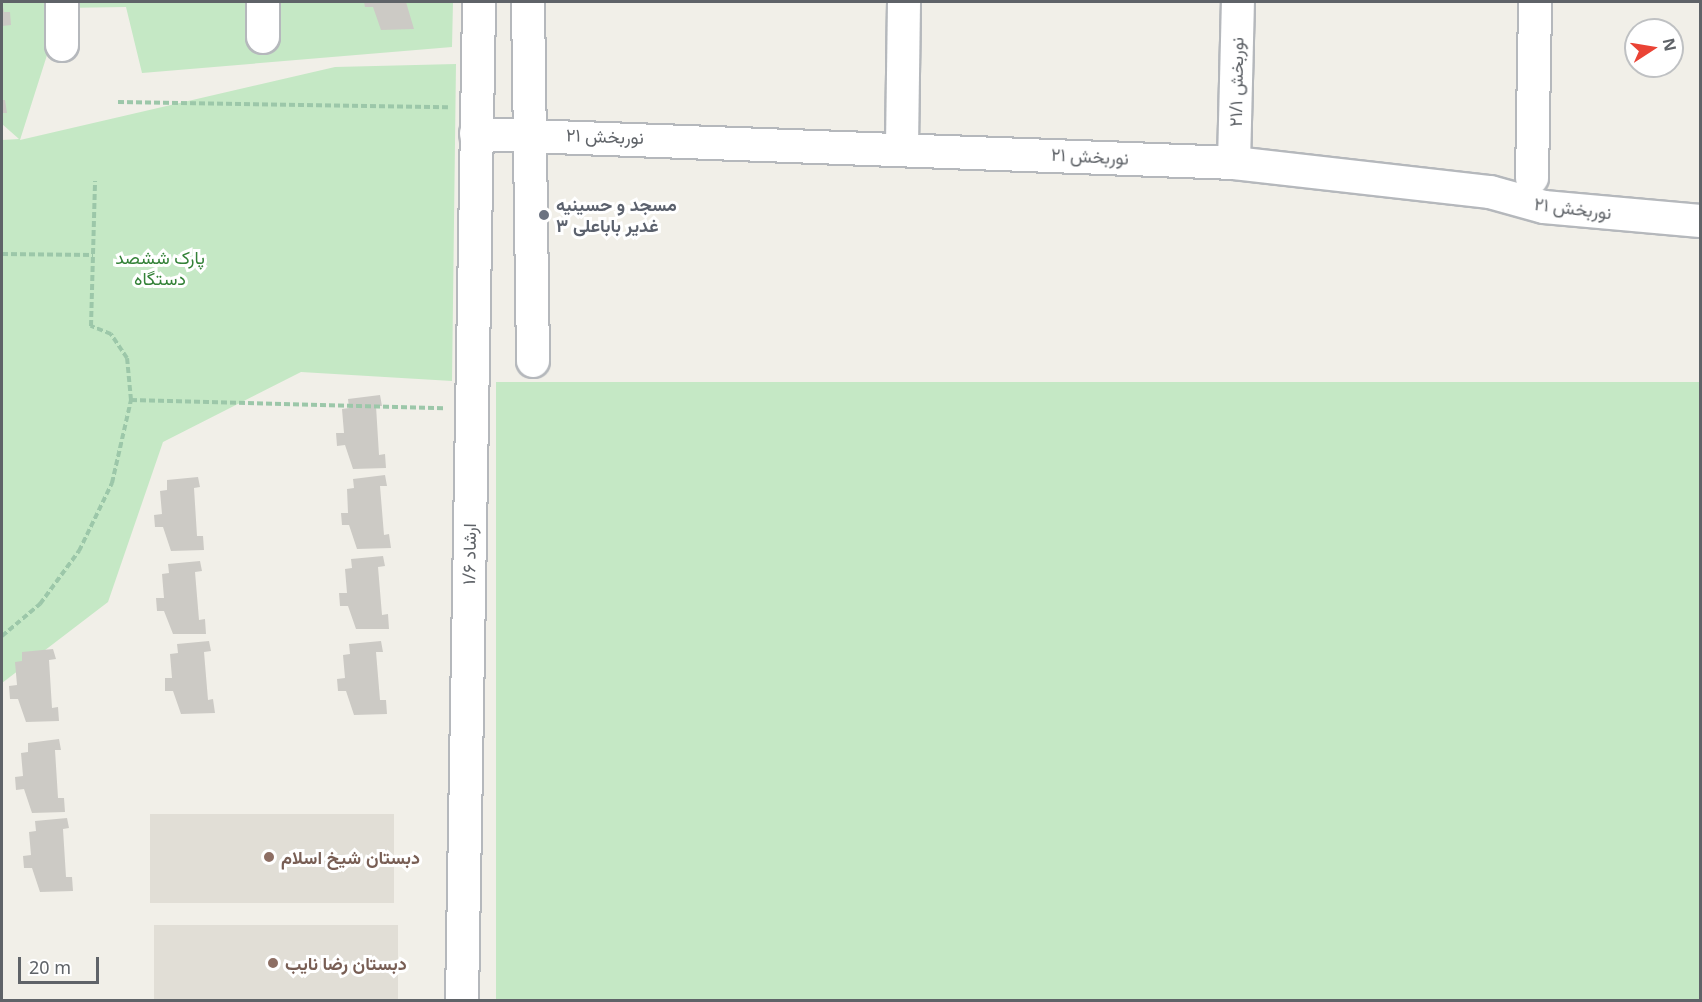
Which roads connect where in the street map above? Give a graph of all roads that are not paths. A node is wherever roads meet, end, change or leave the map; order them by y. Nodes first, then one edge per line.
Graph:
1 (62, 2) edge
2 (263, 2) edge
3 (479, 2) edge
4 (528, 2) edge
5 (904, 2) edge
6 (1238, 2) edge
7 (1535, 2) edge
8 (263, 37) dead end
9 (63, 45) dead end
10 (477, 121) junction
11 (530, 134) junction
12 (903, 147) junction
13 (1234, 163) junction
14 (1532, 178) dead end
15 (1701, 220) edge
16 (533, 361) dead end
17 (462, 1000) edge

1 - 9 street
2 - 8 street
3 - 10 street, ارشاد ۱/۶
4 - 11 street
5 - 12 street
6 - 13 street, نوربخش ۲۱/۱
7 - 14 street
10 - 11 street, نوربخش ۲۱
10 - 17 street, ارشاد ۱/۶
11 - 12 street, نوربخش ۲۱
11 - 16 street
12 - 13 street, نوربخش ۲۱
13 - 15 street, نوربخش ۲۱

